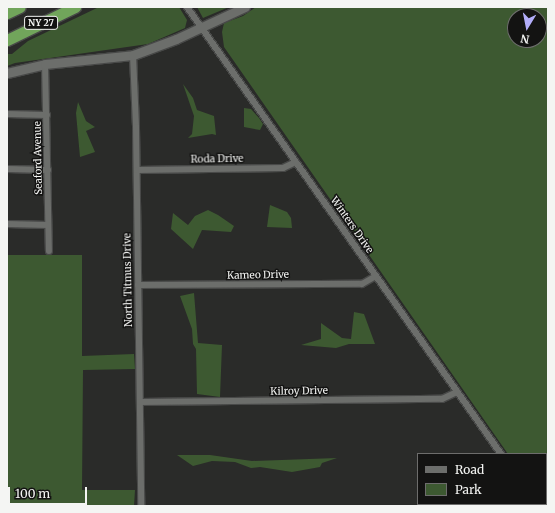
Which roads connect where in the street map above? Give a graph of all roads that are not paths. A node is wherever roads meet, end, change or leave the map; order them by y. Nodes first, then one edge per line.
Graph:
1 (20, 7) edge
2 (75, 7) edge
3 (188, 7) edge
4 (245, 7) edge
5 (7, 13) edge
6 (202, 27) junction
7 (7, 40) edge
8 (133, 55) junction
9 (45, 64) junction
10 (7, 73) edge
11 (7, 114) edge
12 (47, 115) junction
13 (296, 162) junction
14 (7, 169) edge
15 (48, 170) junction
16 (137, 170) junction
17 (7, 224) edge
18 (48, 225) junction
19 (49, 251) dead end
20 (376, 276) junction
21 (138, 285) junction
22 (457, 392) junction
23 (140, 402) junction
24 (500, 453) edge
25 (141, 506) edge

1 - 5 highway, NY 27
2 - 7 highway, NY 27
3 - 6 street, Winters Drive
4 - 6 street
6 - 8 street
6 - 13 street, Winters Drive
8 - 9 street
8 - 16 street, North Titmus Drive
9 - 10 street
9 - 12 street, Seaford Avenue
11 - 12 street
12 - 15 street, Seaford Avenue
13 - 16 street, Roda Drive
13 - 20 street, Winters Drive
14 - 15 street
15 - 18 street, Seaford Avenue
16 - 21 street, North Titmus Drive
17 - 18 street
18 - 19 street, Seaford Avenue
20 - 21 street, Kameo Drive
20 - 22 street, Winters Drive
21 - 23 street, North Titmus Drive
22 - 23 street, Kilroy Drive
22 - 24 street, Winters Drive
23 - 25 street, North Titmus Drive

